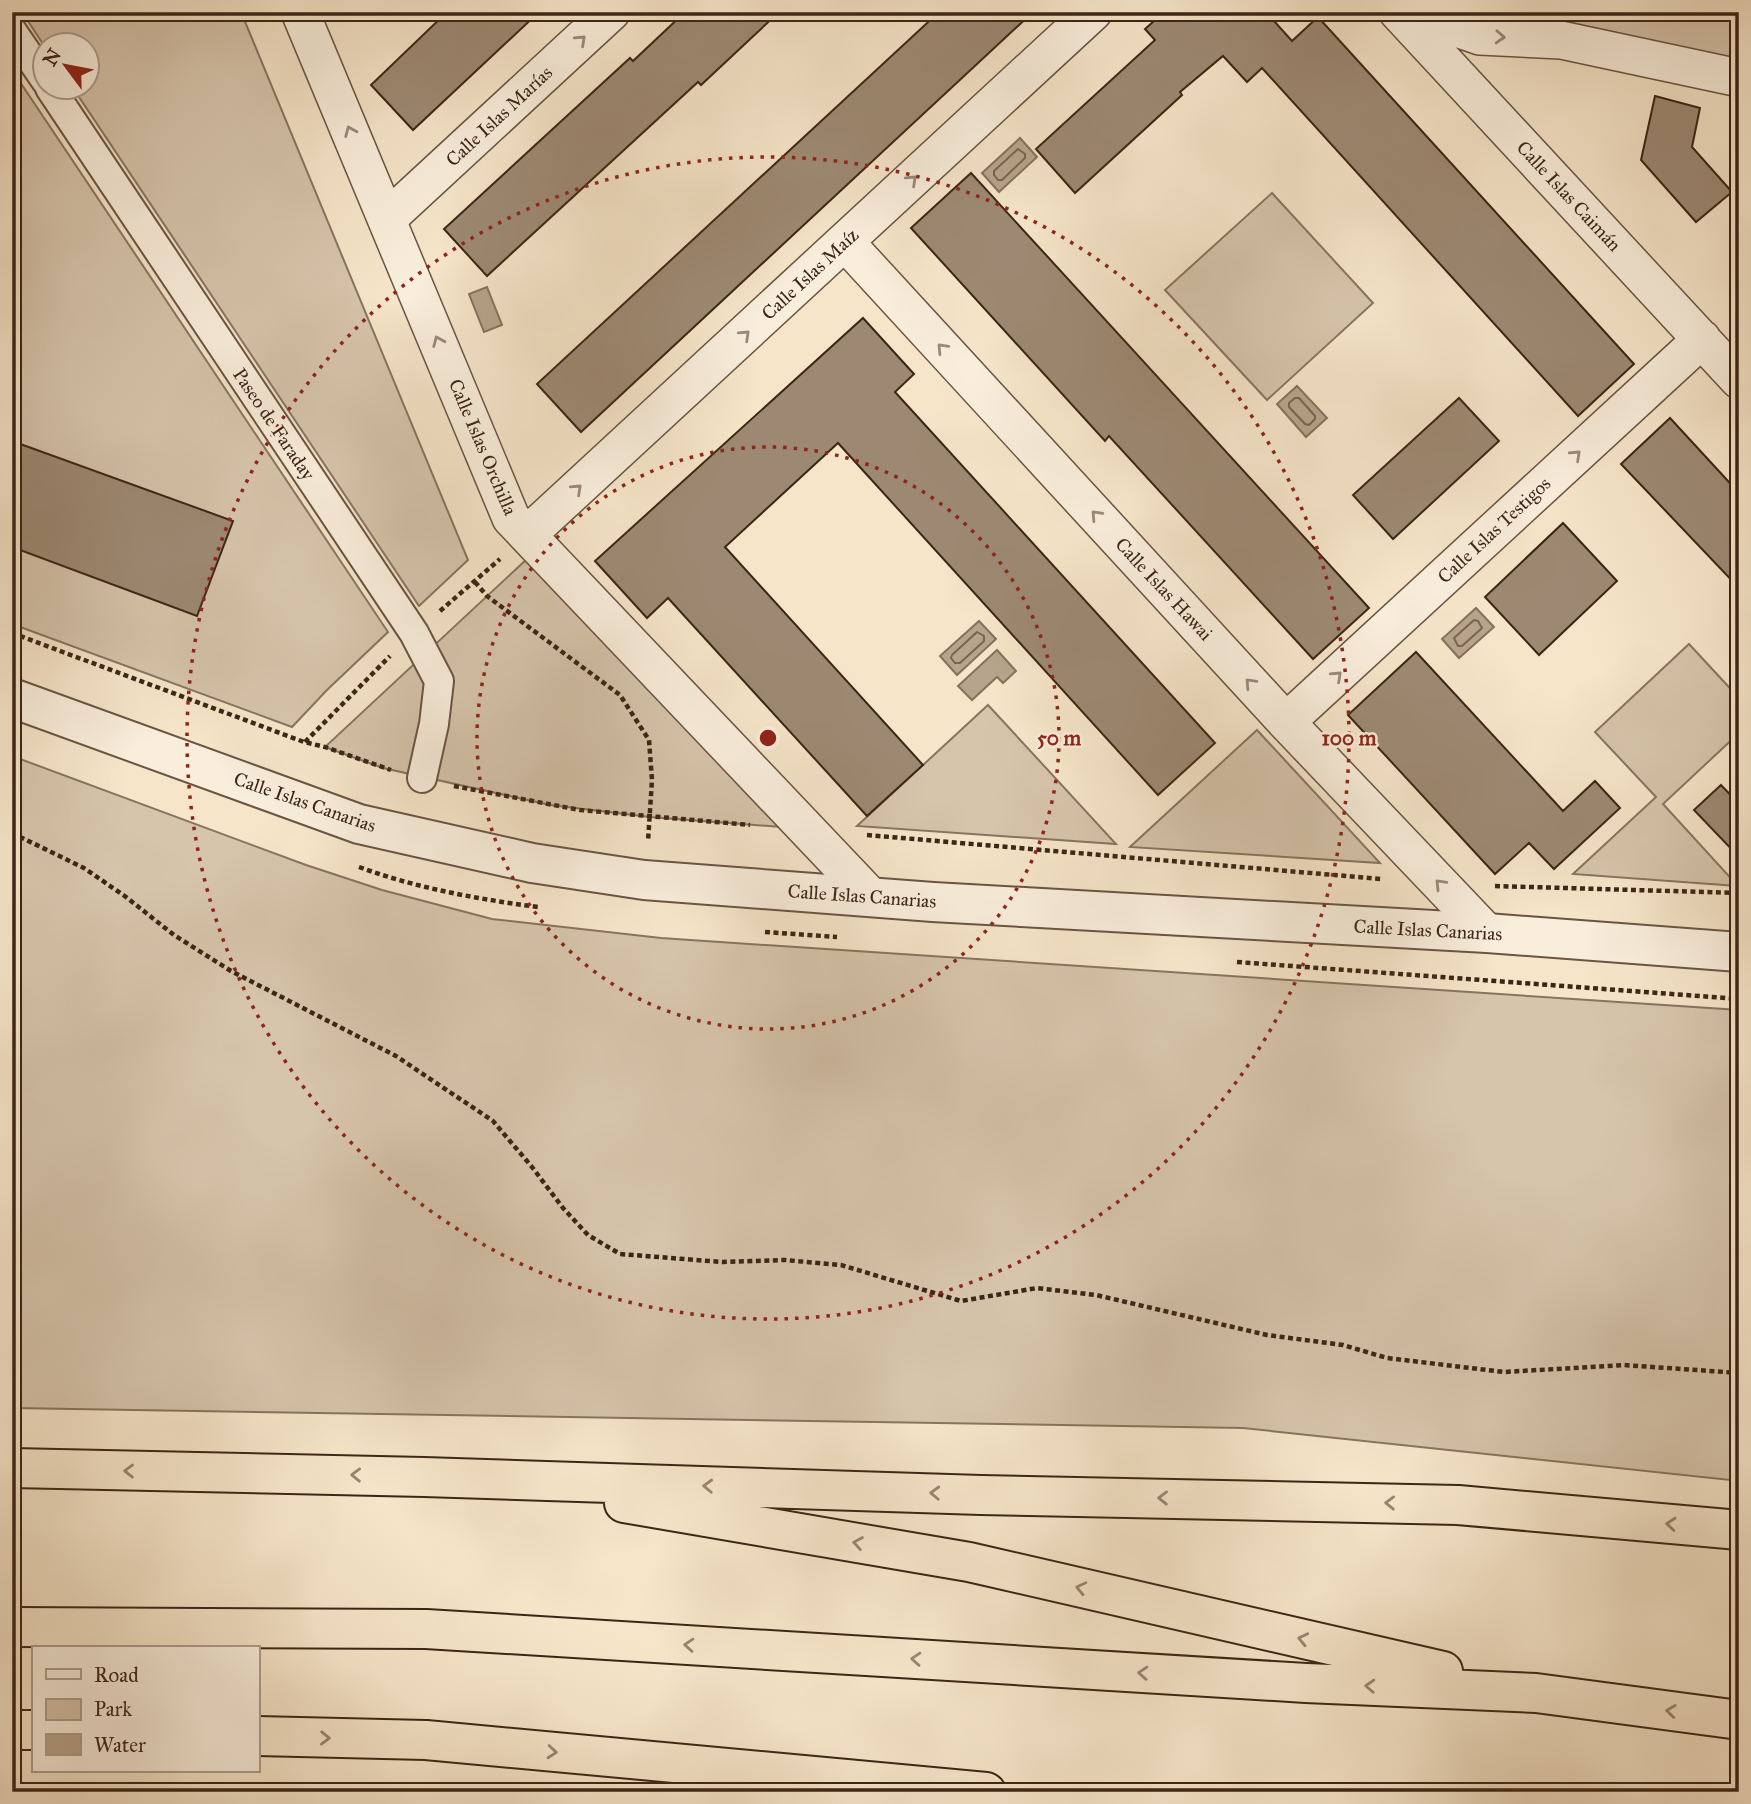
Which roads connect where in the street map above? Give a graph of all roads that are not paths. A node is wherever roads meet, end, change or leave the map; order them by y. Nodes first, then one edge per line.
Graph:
1 (300, 12) edge
2 (611, 12) edge
3 (1093, 12) edge
4 (1398, 12) edge
5 (1411, 12) edge
6 (12, 32) edge
7 (32, 61) edge
8 (1739, 78) edge
9 (59, 102) edge
10 (387, 219) junction
11 (845, 242) junction
12 (1702, 339) junction
13 (1739, 380) edge
14 (527, 535) junction
15 (12, 698) edge
16 (1286, 722) junction
17 (422, 778) road end
18 (871, 897) junction
19 (1487, 933) junction
20 (1739, 952) edge
21 (12, 1468) edge
22 (424, 1477) junction
23 (1739, 1530) edge
24 (12, 1627) edge
25 (1536, 1693) junction
26 (1739, 1720) edge
27 (12, 1730) edge
28 (32, 1730) edge
29 (259, 1736) edge
30 (986, 1792) edge

10 -> 1 street, Calle Islas Orchilla
10 -> 2 street, Calle Islas Marías
11 -> 3 street, Calle Islas Maíz
4 - 12 street, Calle Islas Caimán
5 -> 8 street
6 - 7 street
9 - 17 street, Paseo de Faraday
14 -> 10 street, Calle Islas Orchilla
14 -> 11 street, Calle Islas Maíz
16 -> 11 street, Calle Islas Hawai
12 - 13 street, Calle Islas Caimán
16 -> 12 street, Calle Islas Testigos
14 - 18 street, Calle Islas Orchilla
15 - 18 street, Calle Islas Canarias
19 -> 16 street, Calle Islas Hawai
18 - 19 street, Calle Islas Canarias
19 - 20 street, Calle Islas Canarias
22 -> 21 highway
23 -> 22 highway
25 -> 22 highway
25 -> 24 highway
26 -> 25 highway
27 - 28 highway
29 -> 30 highway

